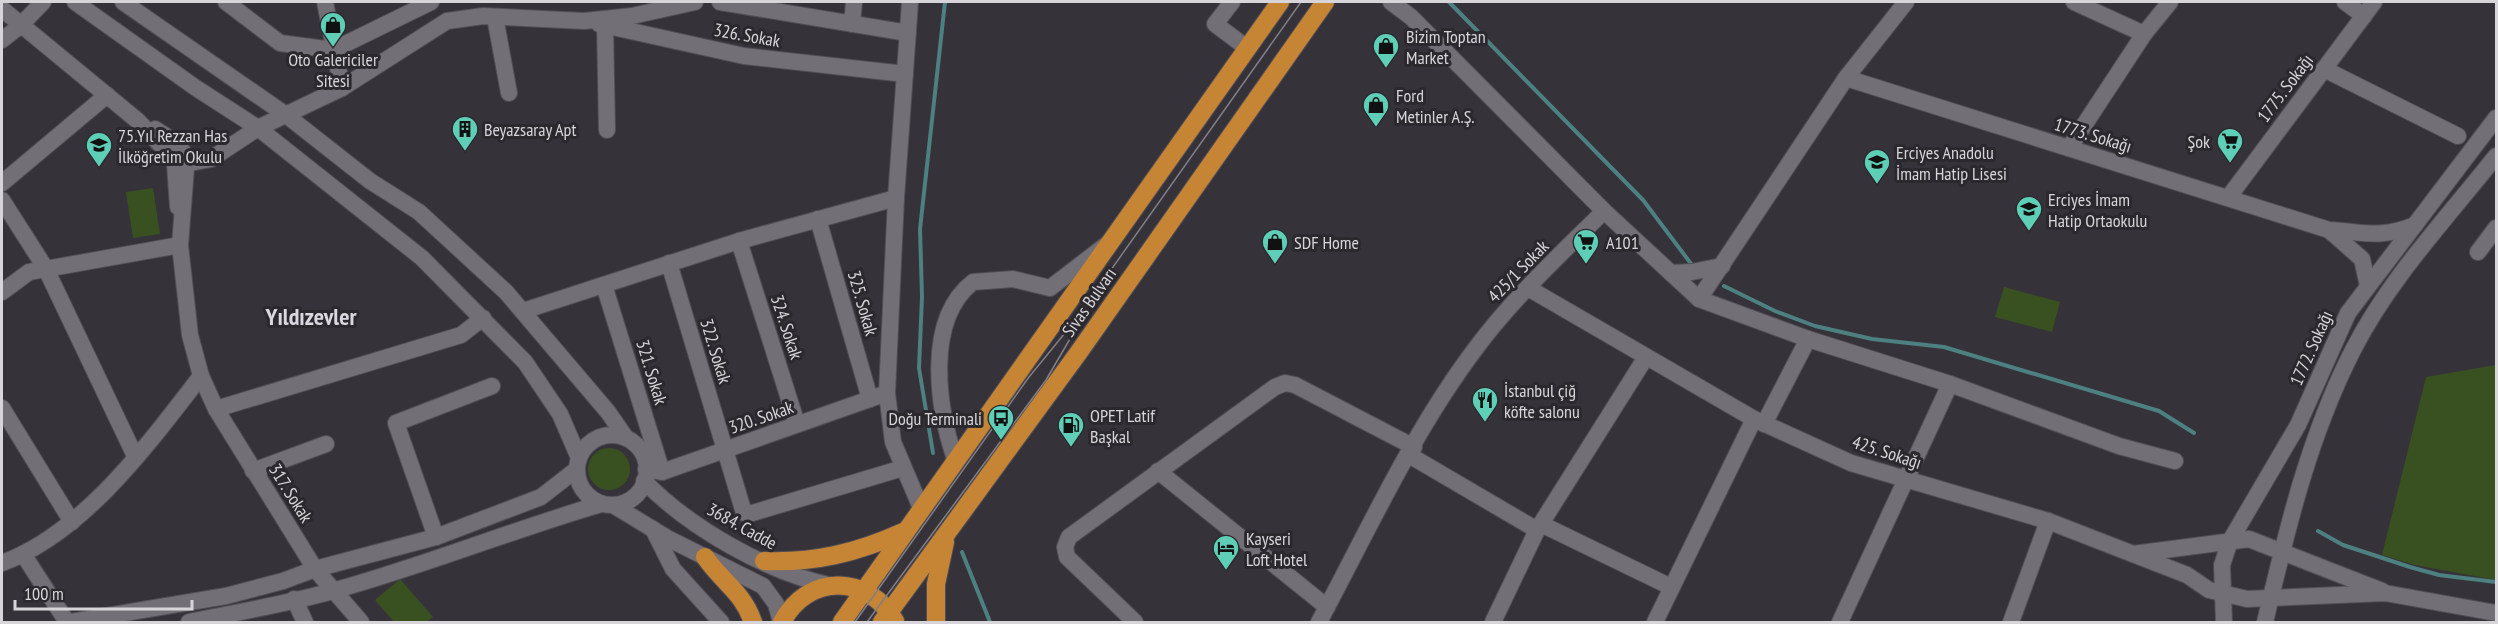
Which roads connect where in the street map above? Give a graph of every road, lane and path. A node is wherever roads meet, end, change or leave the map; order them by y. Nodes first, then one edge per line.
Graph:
1 (43, 2) edge
2 (75, 2) edge
3 (123, 2) edge
4 (226, 2) edge
5 (325, 2) edge
6 (430, 2) edge
7 (695, 2) edge
8 (720, 2) edge
9 (854, 2) edge
10 (910, 2) edge
11 (1232, 2) edge
12 (1280, 2) edge
13 (1325, 2) edge
14 (1391, 2) edge
15 (1906, 2) edge
16 (2074, 2) edge
17 (2170, 2) edge
18 (2345, 2) edge
19 (2374, 2) edge
20 (2, 9) edge
21 (2364, 16) junction
22 (495, 17) junction
23 (584, 21) junction
24 (852, 24) junction
25 (20, 26) junction
26 (605, 26) junction
27 (908, 33) junction
28 (2144, 34) junction
29 (2, 40) edge
30 (1247, 48) junction
31 (333, 50) junction
32 (2324, 69) junction
33 (905, 74) junction
34 (1846, 78) junction
35 (342, 88) junction
36 (509, 93) dead end
37 (107, 95) junction
38 (286, 115) junction
39 (2496, 118) edge
40 (258, 128) junction
41 (607, 130) dead end
42 (2458, 136) dead end
43 (2069, 148) junction
44 (2496, 156) edge
45 (182, 162) junction
46 (2, 183) edge
47 (896, 198) junction
48 (2228, 198) junction
49 (2, 200) edge
50 (1604, 211) junction
51 (818, 219) junction
52 (2415, 225) junction
53 (2496, 228) edge
54 (2329, 230) junction
55 (739, 241) junction
56 (1109, 242) junction
57 (180, 245) junction
58 (2478, 252) dead end
59 (669, 263) junction
60 (1722, 266) junction
61 (46, 269) junction
62 (1671, 273) junction
63 (604, 285) junction
64 (2368, 286) junction
65 (1527, 288) junction
66 (2, 292) edge
67 (1699, 299) junction
68 (523, 311) junction
69 (483, 318) junction
70 (1808, 339) junction
71 (1646, 357) junction
72 (201, 376) junction
73 (1950, 384) junction
74 (492, 386) dead end
75 (887, 393) junction
76 (870, 399) junction
77 (2, 408) edge
78 (216, 409) junction
79 (1759, 421) junction
80 (797, 424) junction
81 (626, 438) junction
82 (326, 444) dead end
83 (725, 450) junction
84 (1412, 451) junction
85 (135, 456) junction
86 (955, 459) junction
87 (2175, 461) dead end
88 (578, 463) junction
89 (903, 468) junction
90 (253, 471) junction
91 (1158, 471) junction
92 (651, 474) junction
93 (1906, 479) junction
94 (607, 504) junction
95 (921, 508) junction
96 (2048, 521) junction
97 (72, 522) junction
98 (651, 526) junction
99 (1539, 527) junction
100 (905, 531) junction
101 (948, 532) junction
102 (436, 537) junction
103 (2230, 541) junction
104 (2284, 552) junction
105 (23, 554) junction
106 (2129, 554) junction
107 (705, 557) junction
108 (764, 561) junction
109 (2, 563) edge
110 (315, 569) junction
111 (833, 585) junction
112 (1671, 587) junction
113 (335, 591) junction
114 (864, 591) junction
115 (2385, 592) junction
116 (2222, 593) junction
117 (294, 599) junction
118 (2271, 599) junction
119 (1327, 607) junction
120 (2496, 613) edge
121 (889, 619) edge
122 (67, 622) edge
123 (72, 622) edge
124 (192, 622) edge
125 (305, 622) edge
126 (361, 622) edge
127 (721, 622) edge
128 (753, 622) edge
129 (781, 622) edge
130 (842, 622) edge
131 (936, 622) edge
132 (1135, 622) edge
133 (1319, 622) edge
134 (1493, 622) edge
135 (1655, 622) edge
136 (1840, 622) edge
137 (2011, 622) edge
138 (2224, 622) edge
139 (2265, 622) edge

1 - 25 street
2 - 40 street
3 - 38 street
4 - 31 street
5 - 31 street
6 - 31 street
7 - 23 street
8 - 24 street
9 - 24 street
10 - 27 street
11 - 30 street
12 - 30 highway, Sivas Bulvarı
13 - 101 highway, Sivas Bulvarı
14 - 50 street
15 - 34 street
16 - 28 street
17 - 28 street
18 - 21 street
19 - 21 street, 1775. Sokağı
20 - 25 street
21 - 32 street, 1775. Sokağı
22 - 23 street
22 - 35 street
22 - 36 street
23 - 26 street, 326. Sokak
24 - 27 street
25 - 29 street
25 - 37 street
26 - 33 street, 326. Sokak
26 - 41 street
27 - 33 street
28 - 43 street
30 - 56 highway, Sivas Bulvarı
31 - 35 street
32 - 42 street
32 - 48 street, 1775. Sokağı
33 - 47 street
34 - 43 street, 1773. Sokağı
34 - 60 street
35 - 38 street
37 - 45 street
37 - 46 street
38 - 40 street
38 - 68 street
39 - 52 street, 1772. Sokağı
40 - 45 street
40 - 69 street
43 - 48 street, 1773. Sokağı
44 - 104 street
45 - 57 street, 317. Sokak
47 - 51 street
47 - 75 street
48 - 54 street, 1773. Sokağı
49 - 61 street
50 - 62 street
50 - 65 street, 425/1 Sokak
51 - 55 street
51 - 76 street, 325. Sokak
52 - 54 street, 1773. Sokağı
52 - 64 street, 1772. Sokağı
53 - 58 street
54 - 64 street, 1773. Sokağı
55 - 59 street
55 - 80 street, 324. Sokak
56 - 86 highway, Sivas Bulvarı
56 - 86 street
57 - 61 street
57 - 72 street, 317. Sokak
59 - 63 street
59 - 83 street, 322. Sokak
60 - 62 street
60 - 67 street
61 - 66 street
61 - 85 street
62 - 67 street
63 - 68 street
63 - 92 street, 321. Sokak
64 - 103 street, 1772. Sokağı
65 - 71 street, 425. Sokağı
65 - 84 street, 425/1 Sokak
67 - 70 street
68 - 81 street
69 - 78 street
69 - 88 street
70 - 73 street
70 - 79 street
71 - 79 street, 425. Sokağı
71 - 99 street
72 - 78 street, 317. Sokak
72 - 85 street
73 - 87 street
73 - 93 street
74 - 102 street
75 - 76 street, 320. Sokak
75 - 89 street
76 - 80 street, 320. Sokak
77 - 97 street
78 - 90 street, 317. Sokak
79 - 93 street, 425. Sokağı
79 - 112 street
80 - 83 street, 320. Sokak
81 - 88 street
81 - 92 street
82 - 90 street
83 - 89 street, 322. Sokak
83 - 92 street, 320. Sokak
84 - 91 street
84 - 99 street
84 - 119 street, 425/1 Sokak
85 - 97 street
86 - 95 highway, Sivas Bulvarı
88 - 94 street
88 - 102 street
89 - 95 street
90 - 110 street, 317. Sokak
91 - 119 street
91 - 132 street
92 - 94 street
92 - 108 street, 3684. Cadde
93 - 96 street, 425. Sokağı
93 - 136 street
94 - 98 street
94 - 113 street
95 - 100 highway, Sivas Bulvarı
96 - 106 street, 425. Sokağı
96 - 137 street
97 - 105 street
98 - 107 street
98 - 127 street
99 - 112 street
99 - 134 street
100 - 108 highway
100 - 114 highway, Sivas Bulvarı
101 - 121 highway, Sivas Bulvarı
101 - 131 highway
102 - 110 street
103 - 104 street, 425. Sokağı
103 - 106 street, 425. Sokağı
103 - 116 street, 1772. Sokağı
104 - 115 street, 425. Sokağı
104 - 118 street
105 - 109 street
105 - 122 street
106 - 116 street, 425. Sokağı
107 - 128 highway
107 - 129 street
108 - 111 street, 3684. Cadde
110 - 113 street, 317. Sokak
110 - 123 street
111 - 114 highway
111 - 129 highway
112 - 135 street
113 - 117 street
113 - 126 street, 317. Sokak
114 - 121 highway
114 - 130 highway, Sivas Bulvarı
115 - 118 street, 425. Sokağı
115 - 120 street, 425. Sokağı
116 - 118 street, 425. Sokağı
116 - 138 street, 1772. Sokağı
117 - 124 street
117 - 125 street
118 - 139 street
119 - 133 street, 425/1 Sokak

